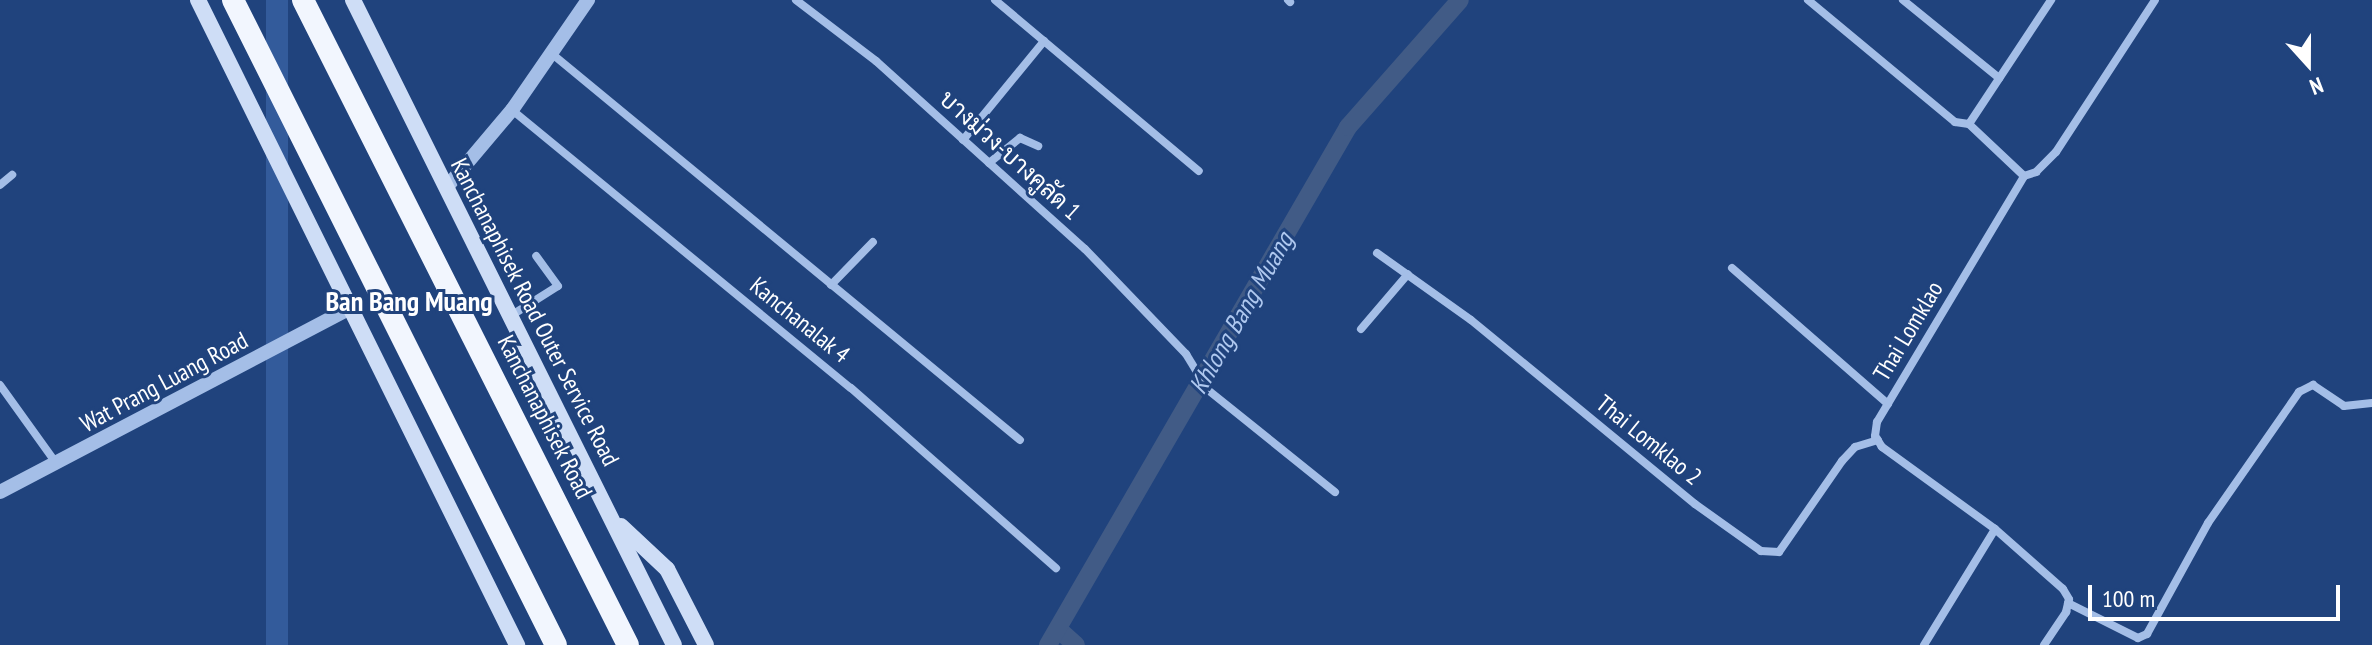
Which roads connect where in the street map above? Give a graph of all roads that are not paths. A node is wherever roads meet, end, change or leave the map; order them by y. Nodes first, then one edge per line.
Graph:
1 (198, 0) edge
2 (233, 0) edge
3 (303, 0) edge
4 (353, 0) edge
5 (588, 0) edge
6 (796, 0) edge
7 (995, 0) edge
8 (1808, 0) edge
9 (1903, 0) edge
10 (2051, 0) edge
11 (2155, 0) edge
12 (1044, 41) junction
13 (551, 53) junction
14 (1999, 78) junction
15 (512, 110) junction
16 (1969, 124) junction
17 (963, 140) junction
18 (1038, 146) dead end
19 (989, 163) junction
20 (1199, 171) dead end
21 (12, 175) dead end
22 (2024, 176) junction
23 (0, 185) edge
24 (446, 188) junction
25 (873, 242) dead end
26 (1377, 253) dead end
27 (536, 256) dead end
28 (1732, 268) dead end
29 (1408, 274) junction
30 (831, 285) junction
31 (348, 309) junction
32 (512, 315) junction
33 (1361, 329) dead end
34 (0, 385) edge
35 (2372, 403) edge
36 (1888, 404) junction
37 (1020, 440) dead end
38 (1878, 440) junction
39 (56, 463) junction
40 (0, 492) edge
41 (1335, 492) dead end
42 (609, 513) junction
43 (1995, 529) junction
44 (1056, 568) dead end
45 (2068, 603) junction
46 (503, 617) junction
47 (505, 645) edge
48 (517, 645) edge
49 (556, 645) edge
50 (628, 645) edge
51 (674, 645) edge
52 (706, 645) edge
53 (1924, 645) edge
54 (2044, 645) edge

1 - 31 main road
2 - 49 highway
3 - 50 highway, Kanchanaphisek Road
4 - 24 main road, Kanchanaphisek Road Outer Service Road
5 - 13 street
6 - 17 street, บางม่วง-บางคูลัด 1
7 - 12 street
8 - 16 street
9 - 14 street
10 - 14 street
11 - 22 street
12 - 17 street
12 - 20 street
13 - 15 street
13 - 30 street
14 - 16 street
15 - 24 street
15 - 44 street, Kanchanalak 4
16 - 22 street
17 - 19 street, บางม่วง-บางคูลัด 1
18 - 19 street
19 - 41 street, บางม่วง-บางคูลัด 1
21 - 23 street
22 - 36 street, Thai Lomklao
24 - 32 main road, Kanchanaphisek Road Outer Service Road
25 - 30 street
26 - 29 street, Thai Lomklao 2
27 - 32 street
28 - 36 street
29 - 33 street
29 - 38 street, Thai Lomklao 2
30 - 37 street
31 - 39 street, Wat Prang Luang Road
31 - 46 main road
32 - 42 main road, Kanchanaphisek Road Outer Service Road
34 - 39 street
35 - 45 street
36 - 38 street, Thai Lomklao
38 - 43 street
39 - 40 street, Wat Prang Luang Road
42 - 51 main road, Kanchanaphisek Road Outer Service Road
42 - 52 main road
43 - 45 street
43 - 53 street
45 - 54 street
46 - 47 main road
46 - 48 main road

